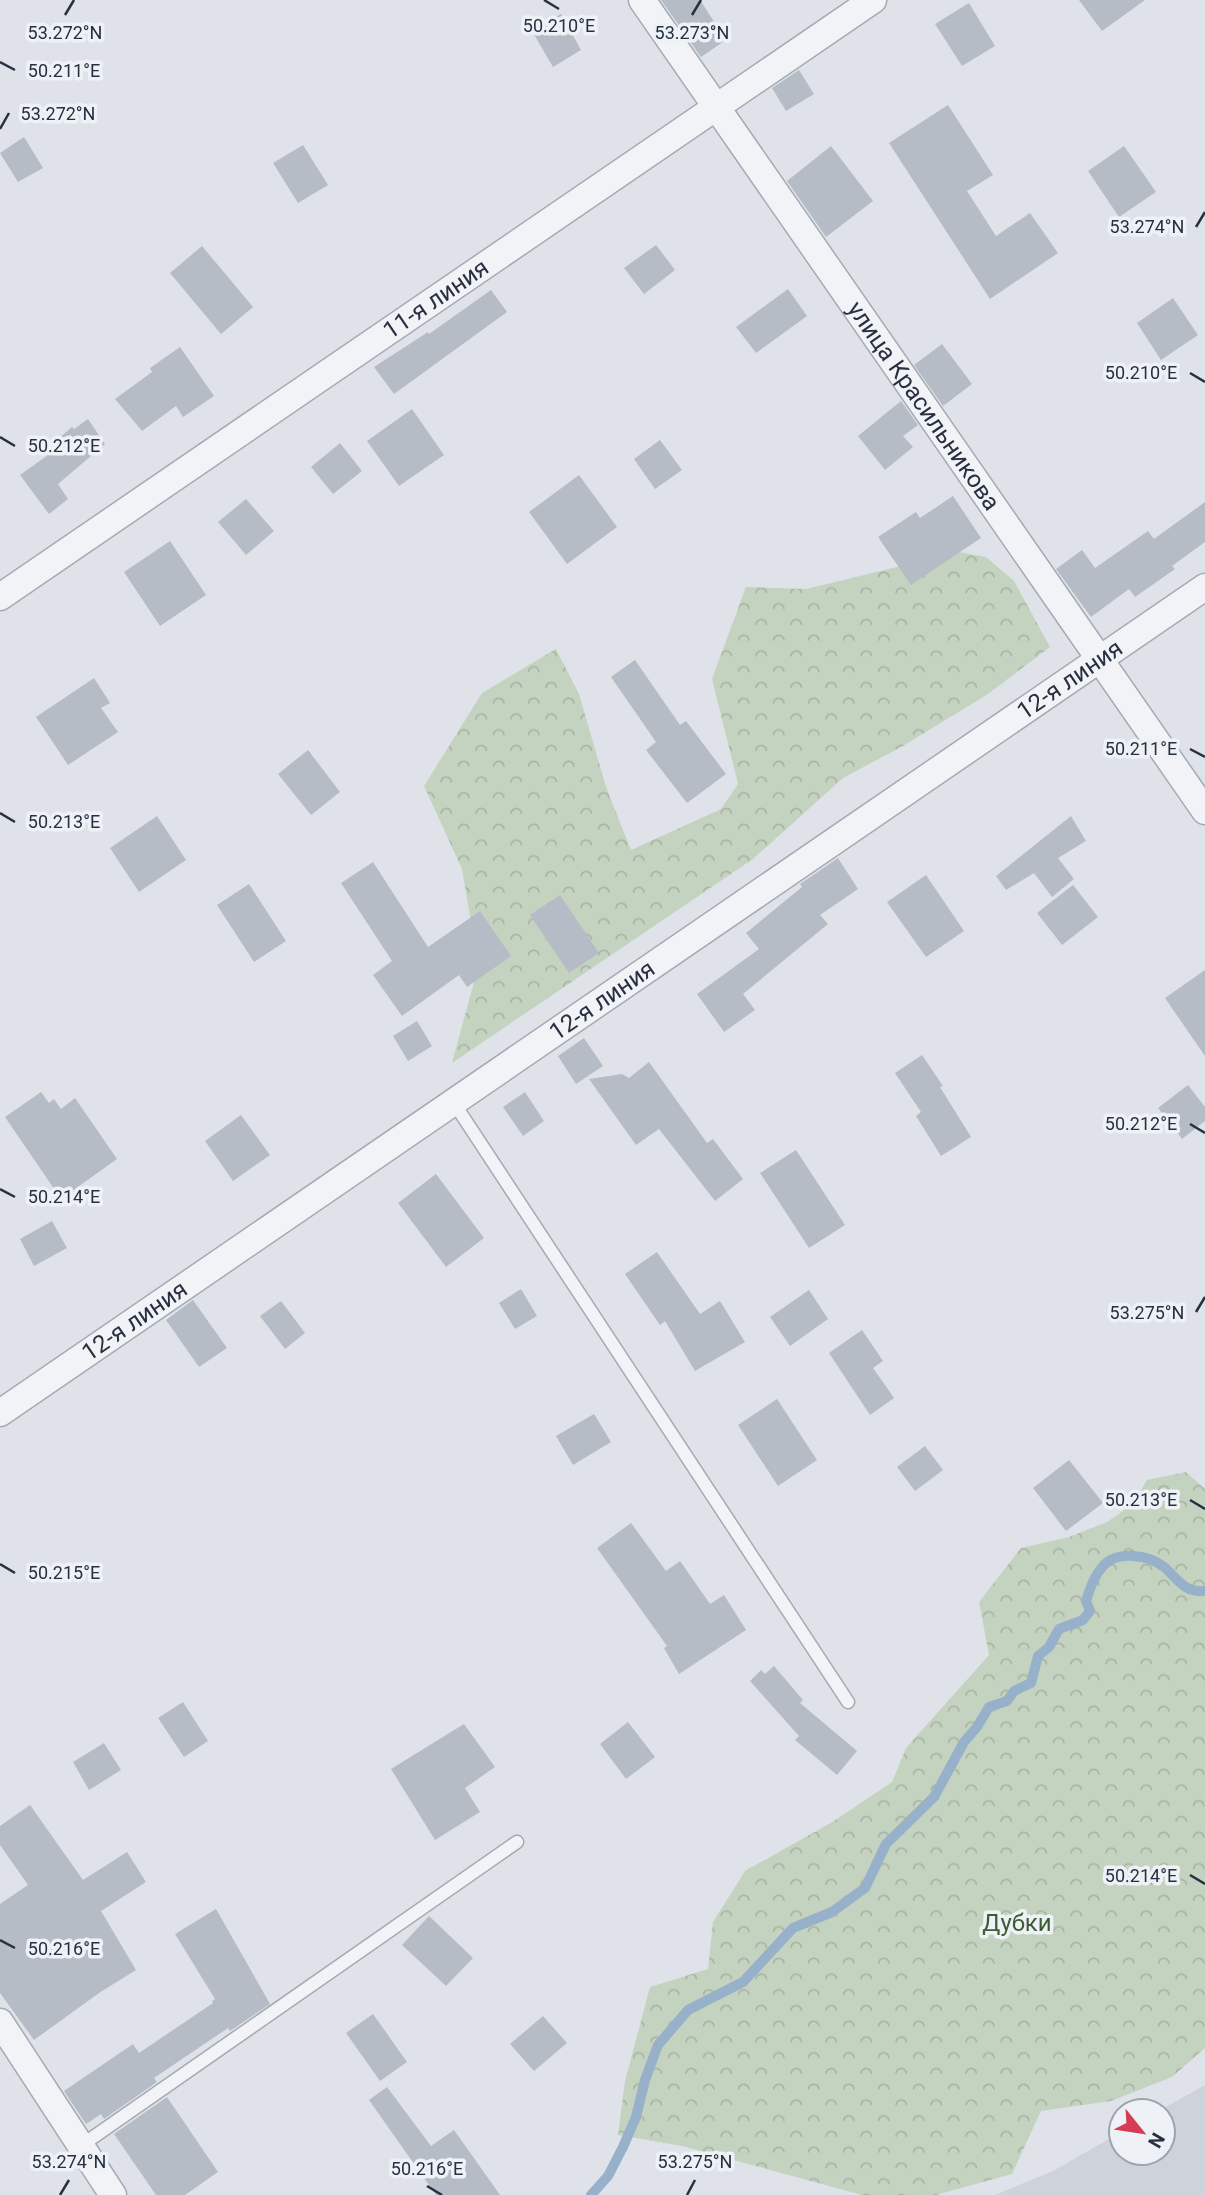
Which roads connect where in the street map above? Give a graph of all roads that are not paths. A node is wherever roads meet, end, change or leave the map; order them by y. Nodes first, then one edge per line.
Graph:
1 (642, 0) edge
2 (873, 0) edge
3 (717, 108) junction
4 (1205, 587) edge
5 (0, 597) edge
6 (1099, 658) junction
7 (1205, 811) edge
8 (454, 1103) junction
9 (0, 1413) edge
10 (848, 1702) dead end
11 (517, 1842) dead end
12 (0, 2022) edge
13 (82, 2146) junction
14 (113, 2195) edge

1 - 3 street, улица Красильникова
2 - 3 street, 11-я линия
3 - 5 street, 11-я линия
3 - 6 street, улица Красильникова
4 - 6 street, 12-я линия
6 - 7 street, улица Красильникова
6 - 8 street, 12-я линия
8 - 9 street, 12-я линия
8 - 10 lane
11 - 13 lane
12 - 13 street
13 - 14 street

